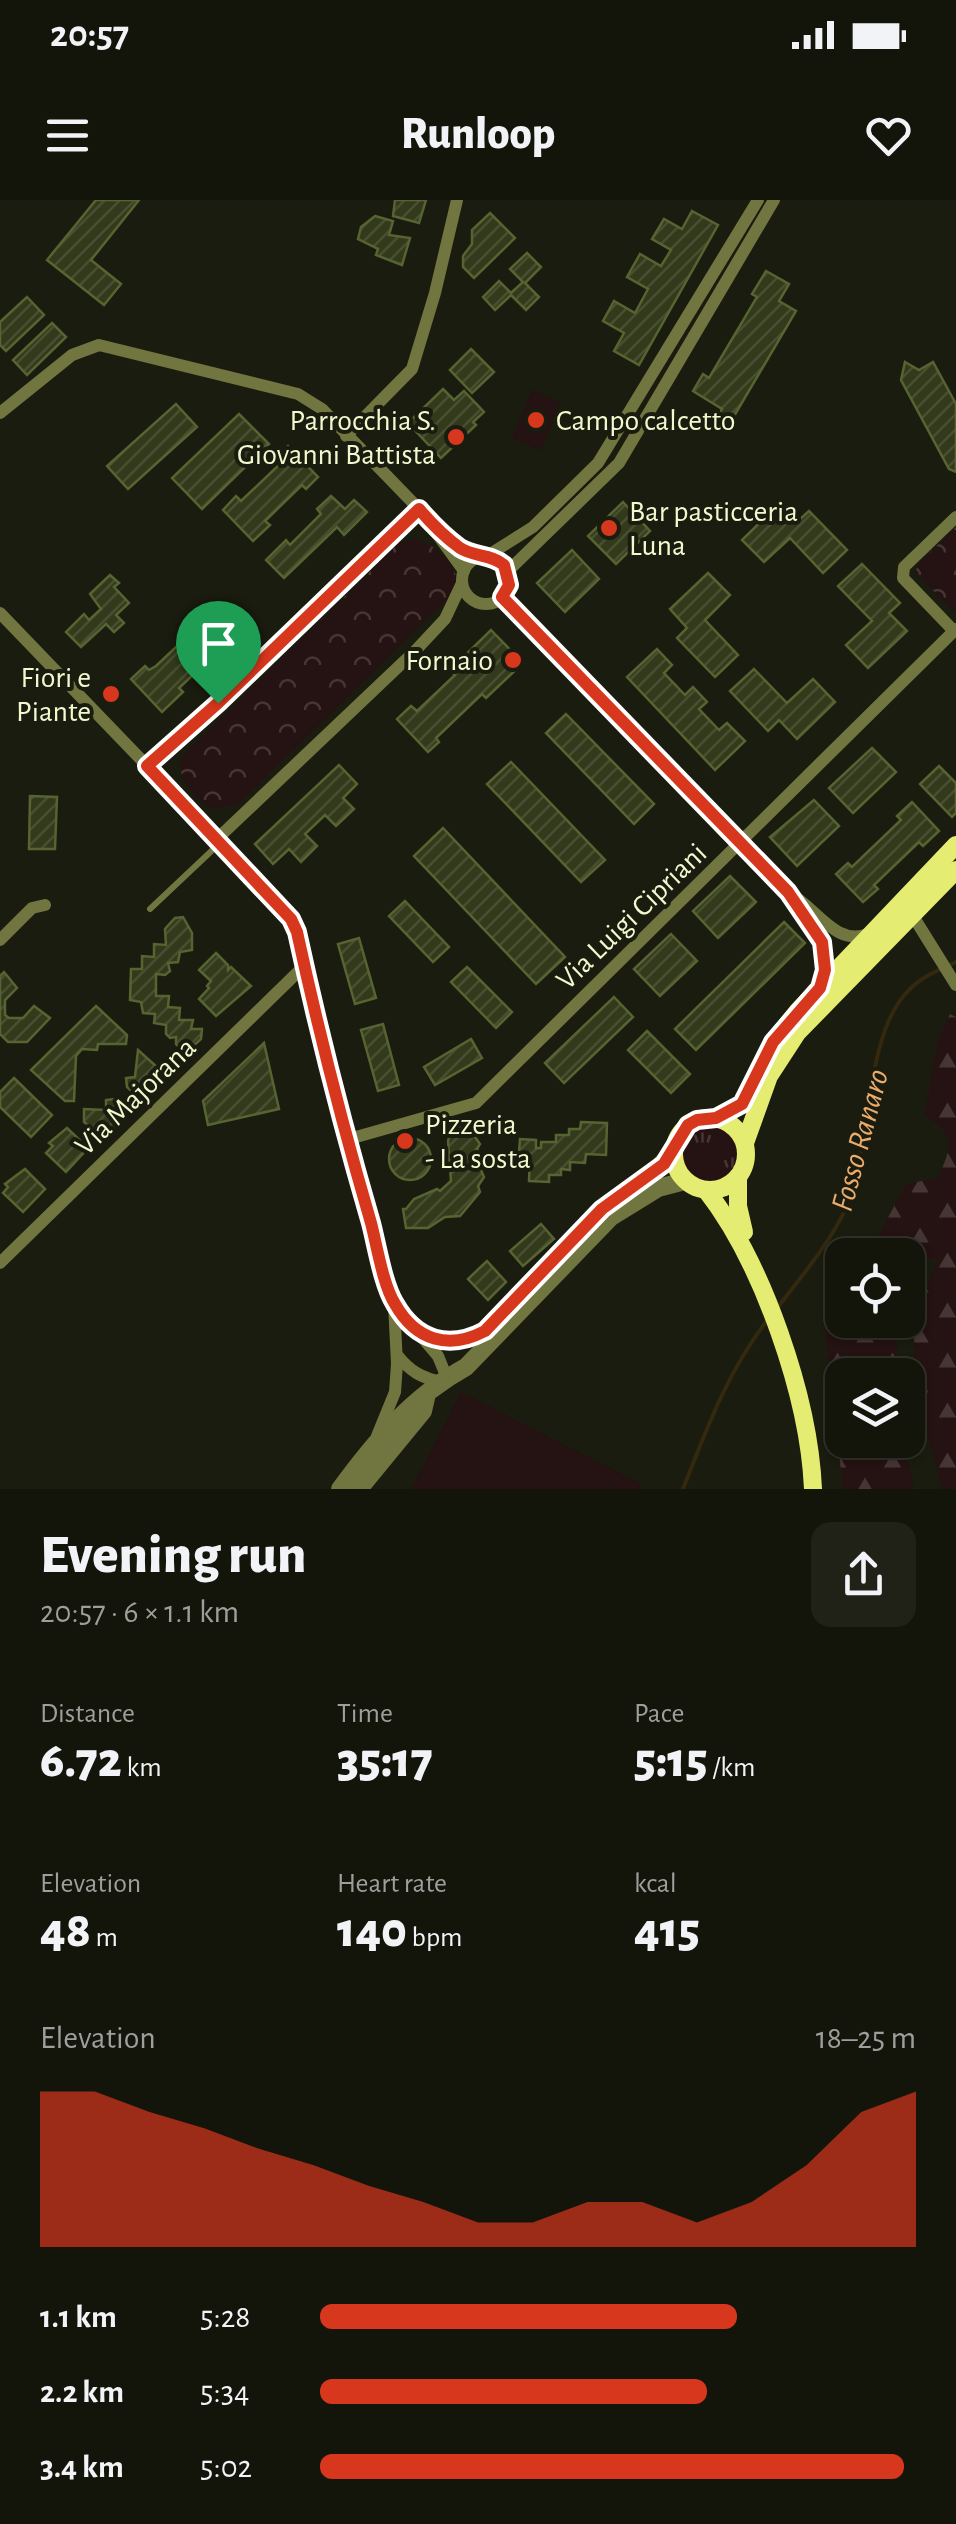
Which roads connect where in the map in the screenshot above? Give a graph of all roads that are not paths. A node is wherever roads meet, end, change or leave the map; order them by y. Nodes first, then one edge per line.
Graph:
1 (457, 200) edge
2 (758, 200) edge
3 (774, 200) edge
4 (0, 413) edge
5 (346, 436) junction
6 (419, 509) junction
7 (956, 517) edge
8 (435, 528) junction
9 (484, 556) junction
10 (508, 571) junction
11 (463, 577) junction
12 (502, 597) junction
13 (476, 602) junction
14 (0, 612) edge
15 (445, 619) junction
16 (955, 630) edge
17 (147, 766) junction
18 (219, 841) junction
19 (741, 844) junction
20 (956, 844) edge
21 (952, 876) edge
22 (788, 892) junction
23 (45, 906) dead end
24 (150, 909) dead end
25 (913, 916) junction
26 (878, 929) junction
27 (0, 940) edge
28 (304, 966) junction
29 (956, 985) edge
30 (820, 988) junction
31 (716, 1118) junction
32 (349, 1139) junction
33 (745, 1143) junction
34 (674, 1152) junction
35 (738, 1177) junction
36 (685, 1181) junction
37 (706, 1190) junction
38 (748, 1258) junction
39 (0, 1263) edge
40 (394, 1304) junction
41 (485, 1331) junction
42 (419, 1332) junction
43 (397, 1355) junction
44 (444, 1380) junction
45 (426, 1398) junction
46 (374, 1444) junction
47 (340, 1489) edge
48 (359, 1489) edge
49 (813, 1489) edge

1 - 5 street
2 - 9 street
3 - 10 street
4 - 5 street
5 - 6 street
6 - 8 street
6 - 17 street
7 - 16 street
8 - 9 street
8 - 11 street
9 - 10 street
9 - 11 street
10 - 12 street
11 - 13 street
11 - 15 street
12 - 13 street
12 - 19 street
13 - 15 street
14 - 17 street
15 - 18 street
16 - 19 street, Via Luigi Cipriani
17 - 18 street
18 - 24 lane
18 - 28 street
19 - 22 street
19 - 32 street, Via Luigi Cipriani
20 - 26 main road
21 - 25 main road
22 - 26 street
22 - 30 street
23 - 27 street
25 - 29 street
25 - 33 main road
26 - 30 main road
28 - 32 street
28 - 39 street, Via Majorana
30 - 31 main road
31 - 33 main road
31 - 34 main road
32 - 40 street
33 - 35 main road
34 - 36 main road
34 - 41 street
35 - 37 main road
35 - 38 main road
36 - 37 main road
36 - 44 street
37 - 38 main road
38 - 49 main road
40 - 42 street
40 - 43 street
41 - 42 street
41 - 44 street
42 - 44 street
43 - 44 street
43 - 46 street
44 - 45 street
45 - 46 street
45 - 48 street
46 - 47 street

